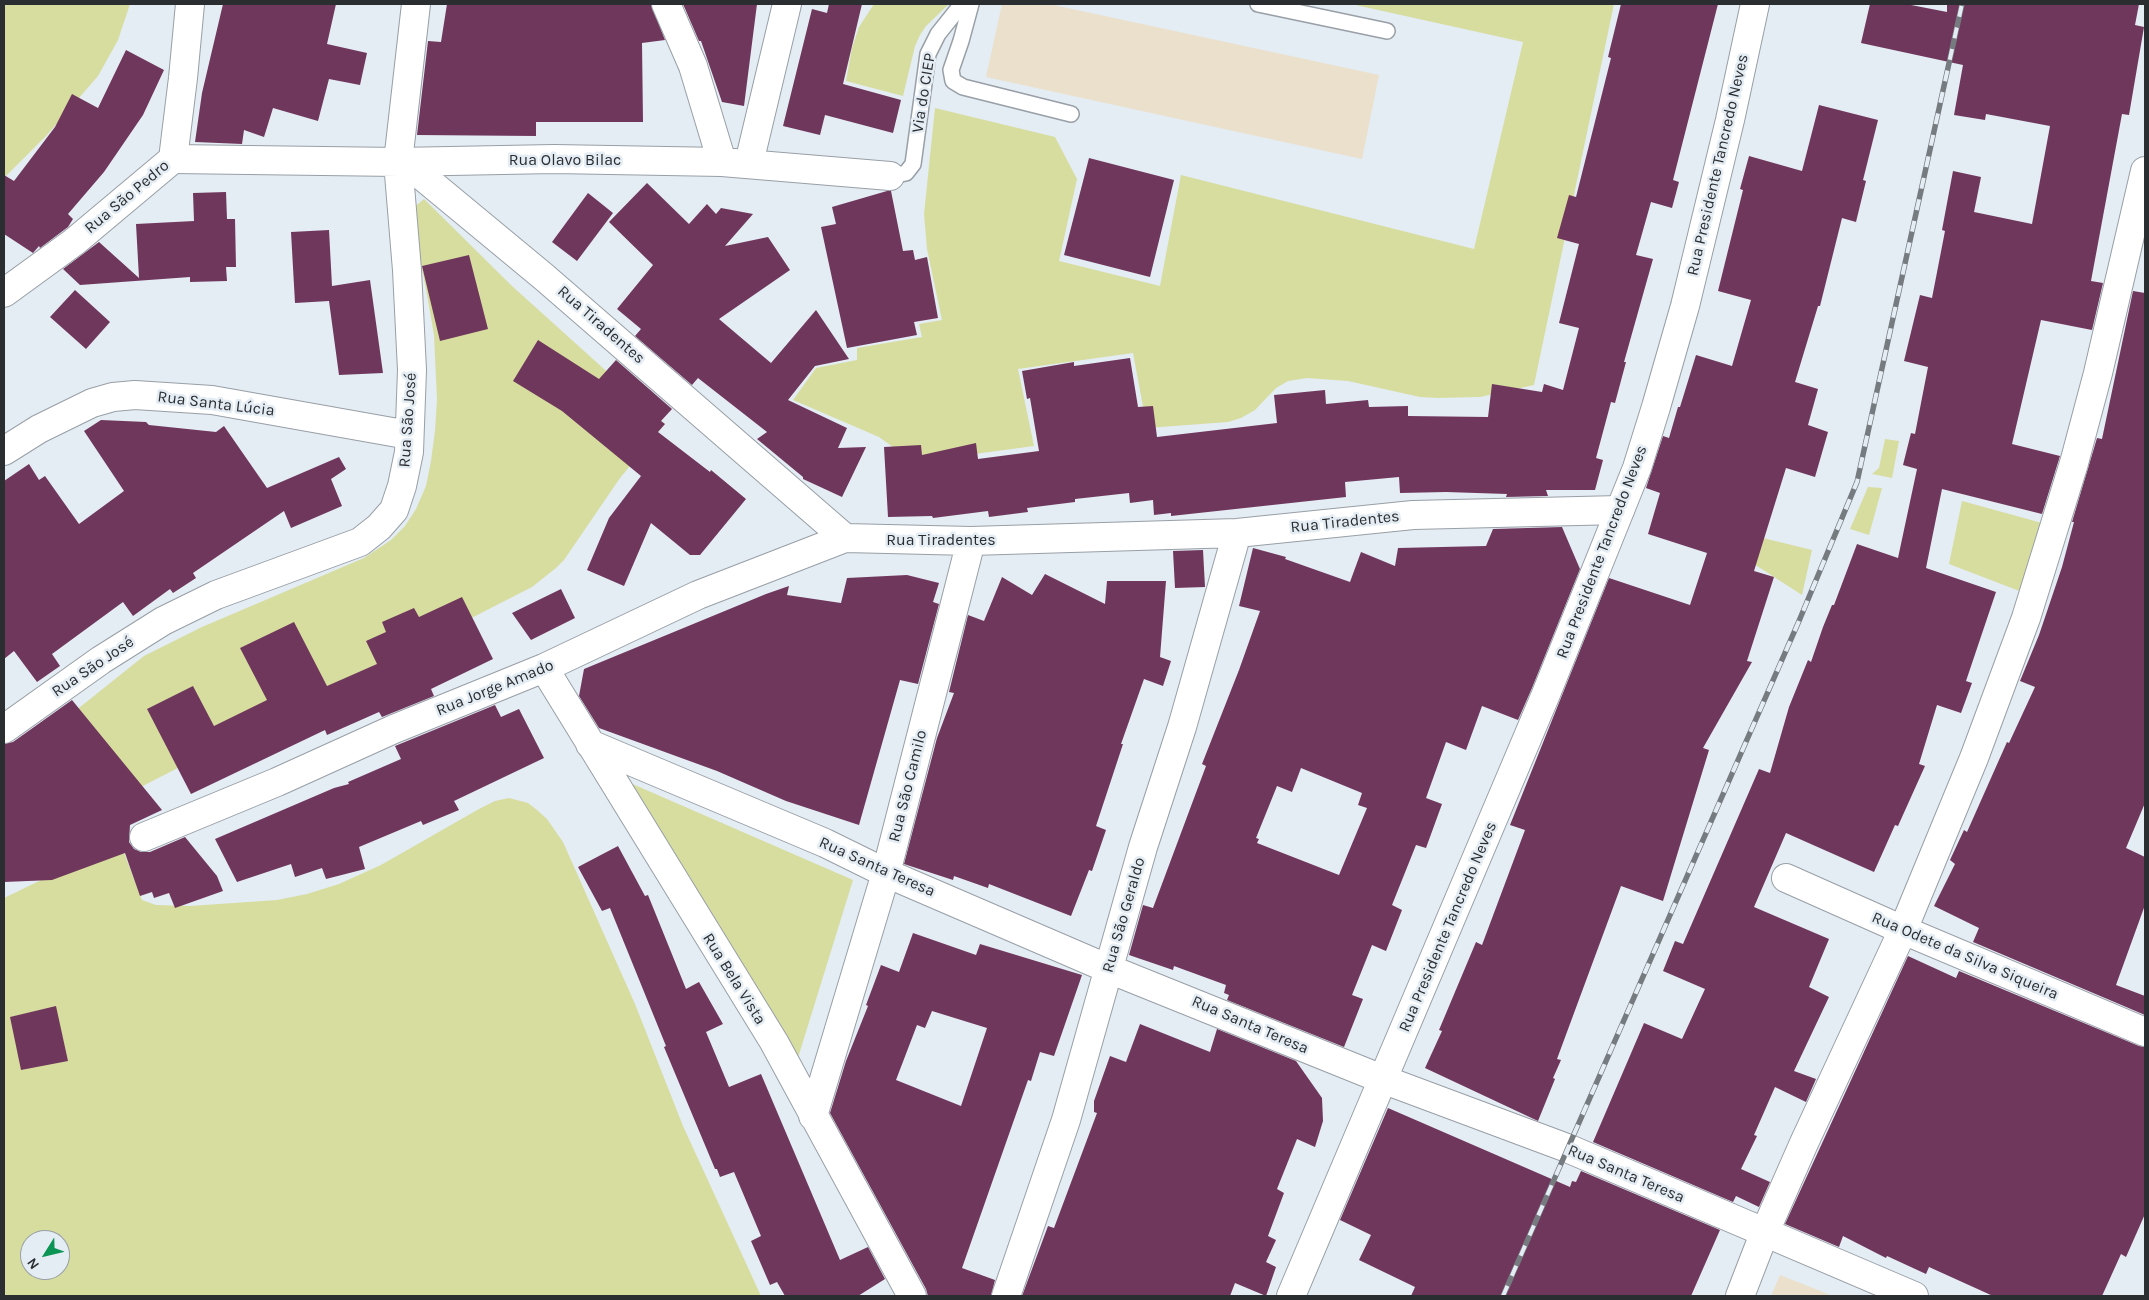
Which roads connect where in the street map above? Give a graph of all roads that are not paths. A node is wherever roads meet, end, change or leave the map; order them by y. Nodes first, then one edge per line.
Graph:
1 (190, 4) edge
2 (416, 4) edge
3 (666, 4) edge
4 (788, 4) edge
5 (962, 4) edge
6 (970, 4) edge
7 (1258, 4) edge
8 (1755, 4) edge
9 (1387, 31) dead end
10 (1071, 114) dead end
11 (173, 159) junction
12 (398, 162) junction
13 (722, 162) junction
14 (749, 163) junction
15 (2145, 171) edge
16 (890, 176) joint
17 (4, 293) edge
18 (409, 435) junction
19 (4, 451) edge
20 (1620, 510) junction
21 (1237, 533) junction
22 (845, 538) junction
23 (970, 541) junction
24 (544, 668) junction
25 (4, 729) edge
26 (590, 744) junction
27 (144, 837) dead end
28 (886, 872) junction
29 (1786, 878) dead end
30 (1903, 930) junction
31 (1109, 969) junction
32 (2145, 1032) edge
33 (1382, 1079) junction
34 (813, 1116) junction
35 (1764, 1234) junction
36 (912, 1296) edge
37 (1006, 1296) edge
38 (1291, 1296) edge
39 (1740, 1296) edge
40 (1914, 1296) edge

1 - 11 street, Rua São Pedro
2 - 12 street
3 - 13 street
4 - 14 street
5 - 16 lane, Via do CIEP
6 - 10 lane
7 - 9 lane
8 - 20 street, Rua Presidente Tancredo Neves
11 - 12 street
11 - 17 street, Rua São Pedro
12 - 13 street, Rua Olavo Bilac
12 - 18 street, Rua São José
12 - 22 street, Rua Tiradentes
13 - 14 street, Rua Olavo Bilac
14 - 16 street, Rua Olavo Bilac
15 - 30 street
18 - 19 street, Rua Santa Lúcia
18 - 25 street, Rua São José
20 - 21 street, Rua Tiradentes
20 - 33 street, Rua Presidente Tancredo Neves
21 - 23 street, Rua Tiradentes
21 - 31 street, Rua São Geraldo
22 - 23 street, Rua Tiradentes
22 - 24 street, Rua Jorge Amado
23 - 28 street, Rua São Camilo
24 - 26 street, Rua Bela Vista
24 - 27 street, Rua Jorge Amado
26 - 28 street, Rua Santa Teresa
26 - 34 street, Rua Bela Vista
28 - 31 street, Rua Santa Teresa
28 - 34 street, Rua São Camilo
29 - 30 street, Rua Odete da Silva Siqueira
30 - 32 street, Rua Odete da Silva Siqueira
30 - 35 street
31 - 33 street, Rua Santa Teresa
31 - 37 street, Rua São Geraldo
33 - 35 street, Rua Santa Teresa
33 - 38 street, Rua Presidente Tancredo Neves
34 - 36 street, Rua Bela Vista
35 - 39 street
35 - 40 street, Rua Santa Teresa

